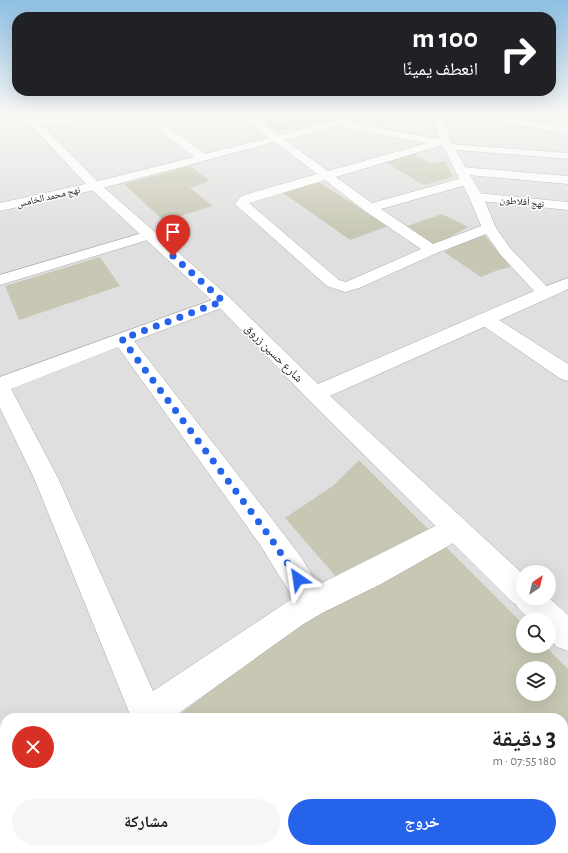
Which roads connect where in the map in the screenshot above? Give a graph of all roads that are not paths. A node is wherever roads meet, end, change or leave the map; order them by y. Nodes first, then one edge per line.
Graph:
1 (64, 154) edge
2 (197, 154) edge
3 (219, 154) edge
4 (296, 154) edge
5 (407, 154) edge
6 (451, 154) edge
7 (547, 154) edge
8 (568, 156) edge
9 (203, 158) junction
10 (464, 176) junction
11 (326, 177) junction
12 (568, 180) edge
13 (95, 186) junction
14 (476, 197) junction
15 (568, 206) edge
16 (0, 207) edge
17 (370, 208) junction
18 (489, 228) junction
19 (149, 235) junction
20 (432, 250) junction
21 (0, 280) edge
22 (568, 283) edge
23 (545, 293) junction
24 (223, 301) junction
25 (485, 318) junction
26 (122, 339) junction
27 (568, 374) edge
28 (0, 386) edge
29 (315, 394) junction
30 (455, 528) junction
31 (516, 586) edge
32 (312, 603) junction
33 (535, 605) edge
34 (568, 636) edge
35 (144, 713) edge
36 (149, 713) edge

1 - 13 street, شارع حسين زروق
2 - 9 street
3 - 9 street, نهج محمد الخامس
4 - 11 street
5 - 11 street
6 - 10 street
7 - 8 street
9 - 13 street, نهج محمد الخامس
10 - 12 street
10 - 14 street
10 - 17 street
11 - 17 street
11 - 20 street
13 - 16 street, نهج محمد الخامس
13 - 19 street, شارع حسين زروق
14 - 15 street, نهج أفلاطون
14 - 18 street
17 - 20 street
18 - 20 street
18 - 23 street
19 - 21 street
19 - 24 street, شارع حسين زروق
22 - 23 street
23 - 25 street
24 - 26 street
24 - 29 street, شارع حسين زروق
25 - 27 street
25 - 29 street
26 - 28 street
26 - 32 street
28 - 35 street
29 - 30 street, شارع حسين زروق
30 - 31 street, شارع حسين زروق
30 - 32 street
32 - 36 street
33 - 34 street

